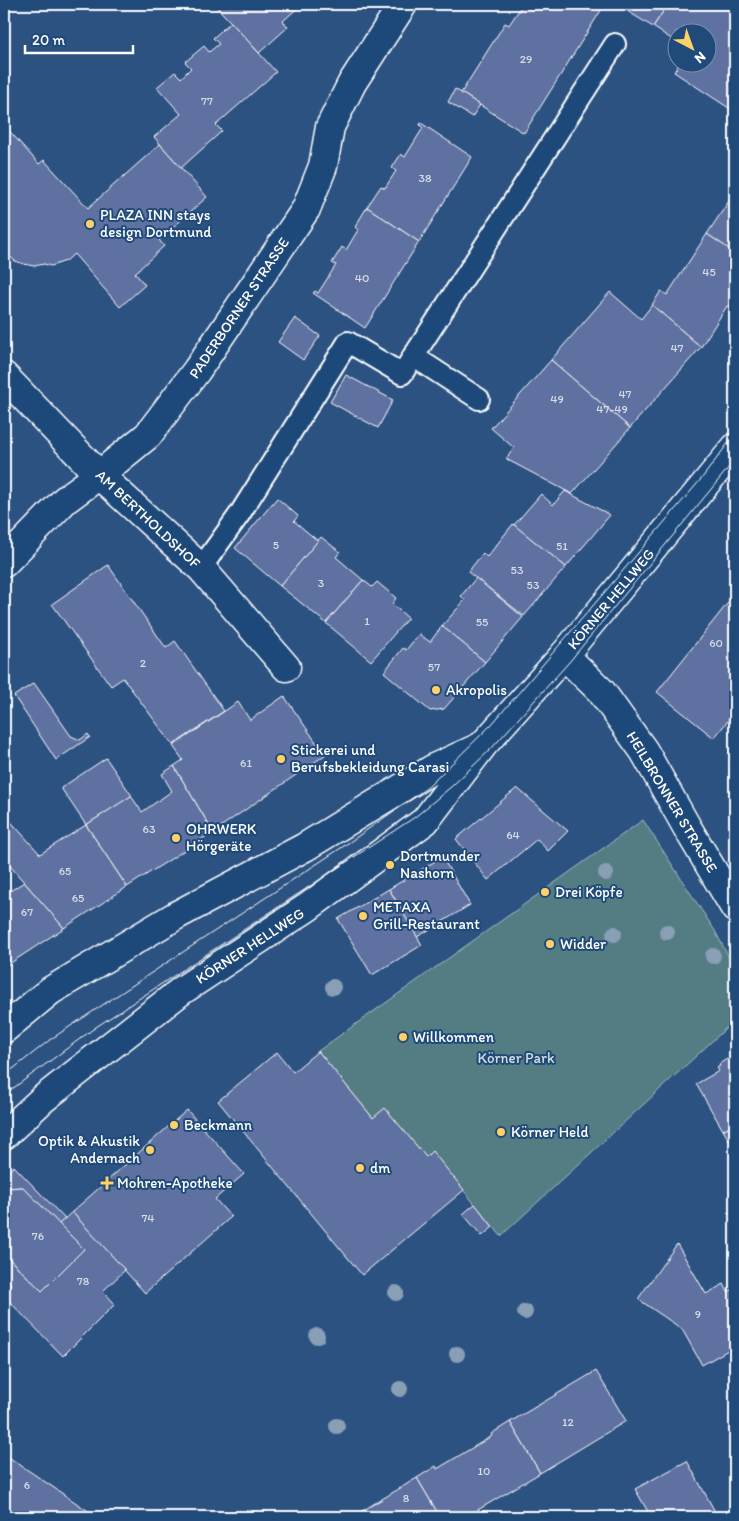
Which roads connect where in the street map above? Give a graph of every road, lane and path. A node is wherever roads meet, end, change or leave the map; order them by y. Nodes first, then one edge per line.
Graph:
1 (402, 4) edge
2 (615, 44) dead end
3 (412, 356) junction
4 (4, 376) edge
5 (479, 399) dead end
6 (735, 448) edge
7 (99, 475) junction
8 (4, 563) edge
9 (201, 568) junction
10 (564, 655) junction
11 (286, 667) dead end
12 (483, 745) junction
13 (735, 908) edge
14 (4, 1029) edge
15 (4, 1135) edge

1 - 7 main road, PADERBORNER STRASSE
2 - 3 lane
3 - 5 lane
3 - 9 lane
4 - 7 main road, AM BERTHOLDSHOF
6 - 10 main road, KÖRNER HELLWEG
7 - 8 main road, PADERBORNER STRASSE
7 - 9 main road, AM BERTHOLDSHOF
9 - 11 main road, AM BERTHOLDSHOF
10 - 12 main road, KÖRNER HELLWEG
10 - 13 main road, HEILBRONNER STRASSE
12 - 14 main road, KÖRNER HELLWEG
12 - 15 main road, KÖRNER HELLWEG

